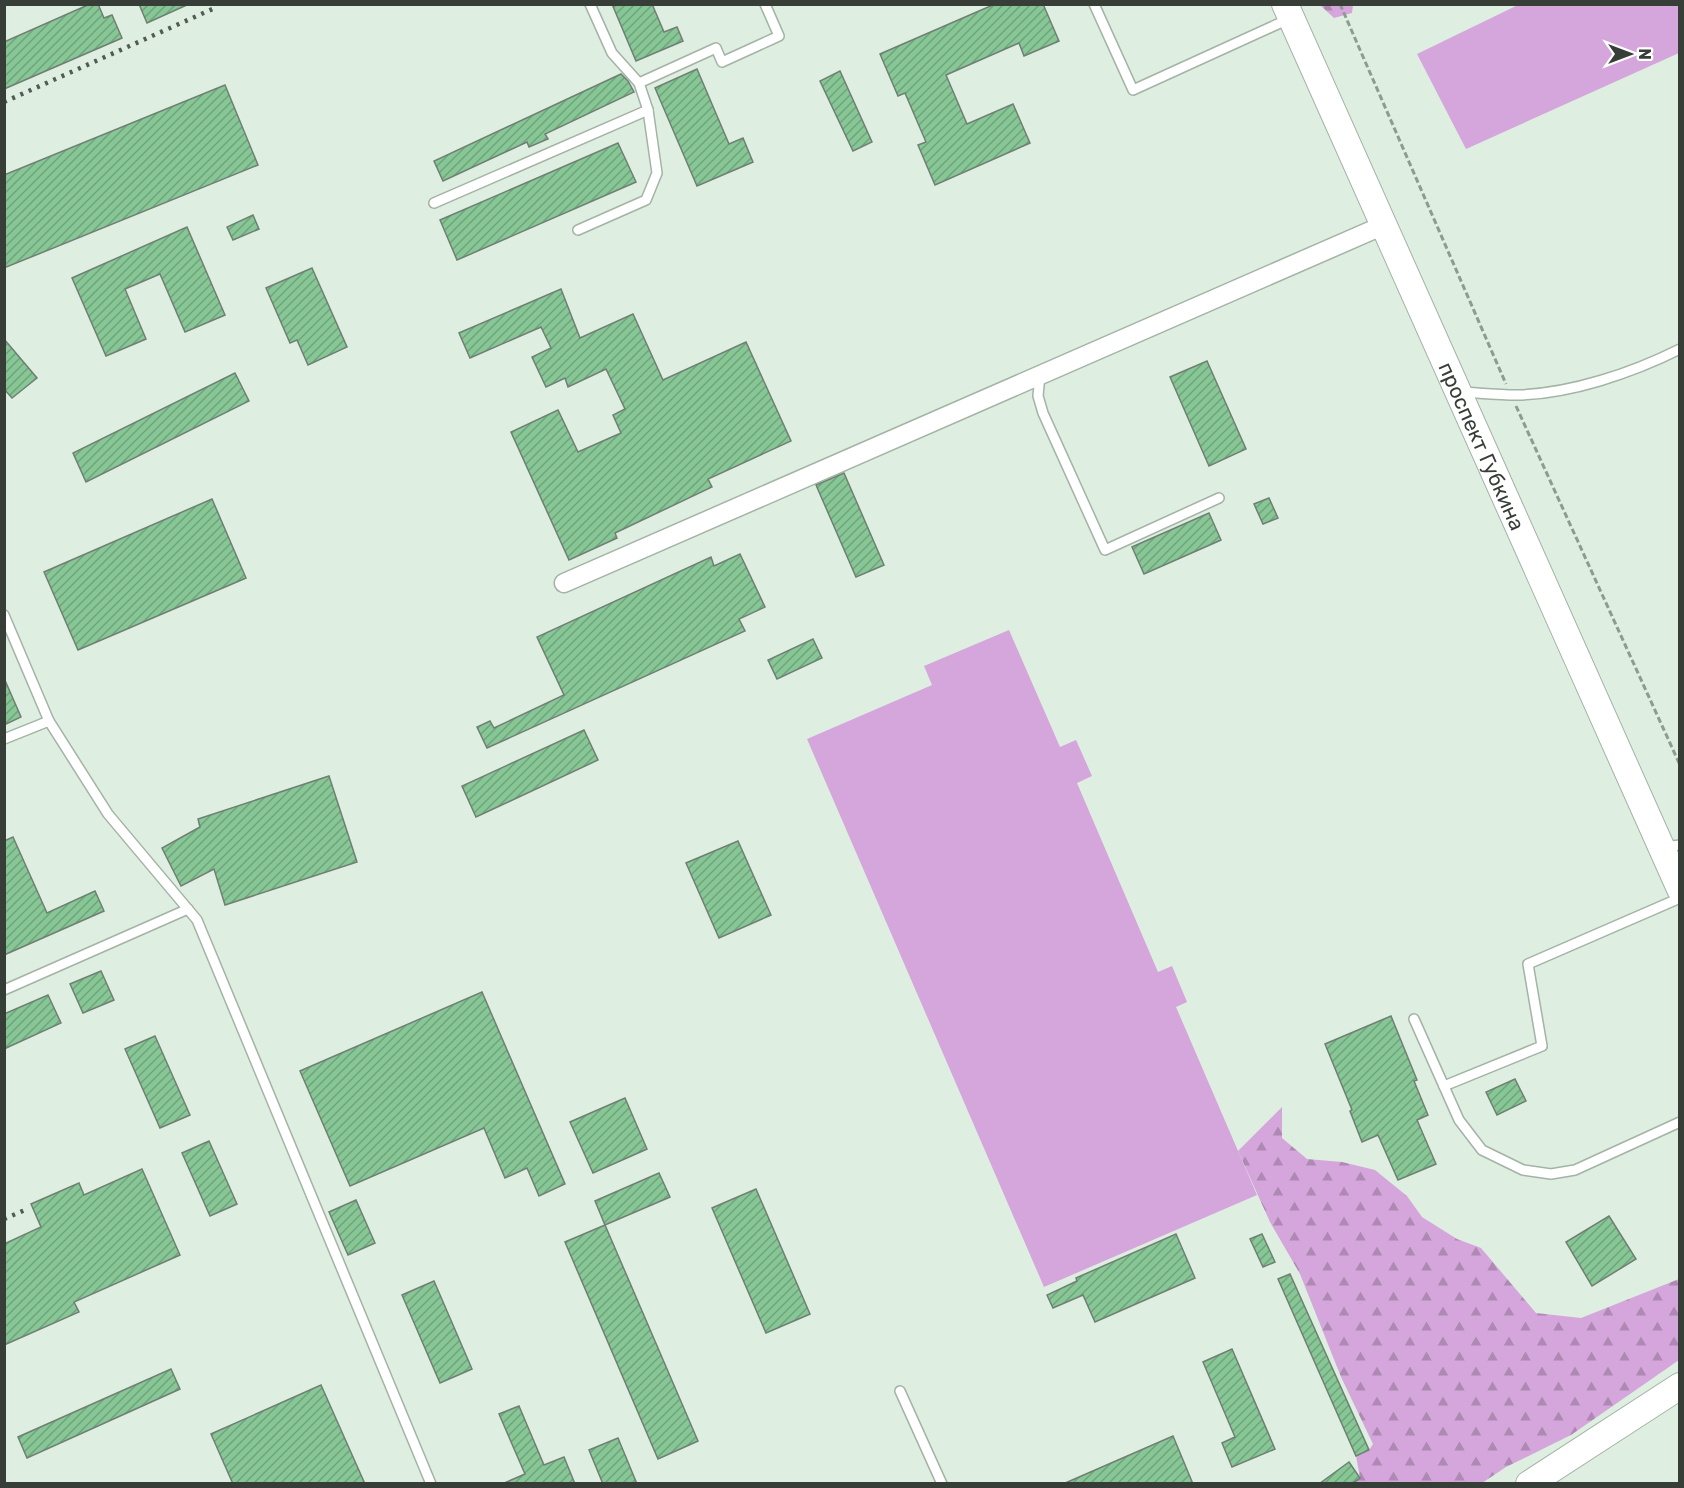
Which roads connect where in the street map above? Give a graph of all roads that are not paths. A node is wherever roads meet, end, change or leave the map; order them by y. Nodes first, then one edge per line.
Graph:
1 (590, 4) edge
2 (765, 4) edge
3 (1094, 4) edge
4 (1288, 11) edge
5 (639, 83) junction
6 (648, 110) junction
7 (434, 202) dead end
8 (1384, 225) junction
9 (578, 230) dead end
10 (1680, 349) edge
11 (1040, 375) junction
12 (1458, 391) junction
13 (1219, 498) dead end
14 (564, 583) dead end
15 (4, 615) edge
16 (49, 721) junction
17 (4, 739) edge
18 (1670, 846) edge
19 (1680, 889) edge
20 (1680, 898) edge
21 (188, 909) junction
22 (4, 990) edge
23 (1414, 1019) dead end
24 (1444, 1086) junction
25 (1680, 1122) edge
26 (1680, 1386) edge
27 (900, 1390) dead end
28 (431, 1484) edge
29 (942, 1484) edge
30 (1529, 1484) edge

1 - 5 lane
2 - 5 lane
3 - 4 lane
4 - 8 main road, проспект Губкина
5 - 6 lane
6 - 7 lane
6 - 9 lane
8 - 11 street
8 - 12 main road, проспект Губкина
10 - 12 lane
11 - 13 lane
11 - 14 street
12 - 18 main road, проспект Губкина
15 - 16 lane
16 - 17 lane
16 - 21 lane
18 - 19 main road, проспект Губкина
20 - 24 lane
21 - 22 lane
21 - 28 lane
23 - 24 lane
24 - 25 lane
26 - 30 main road
27 - 29 lane

